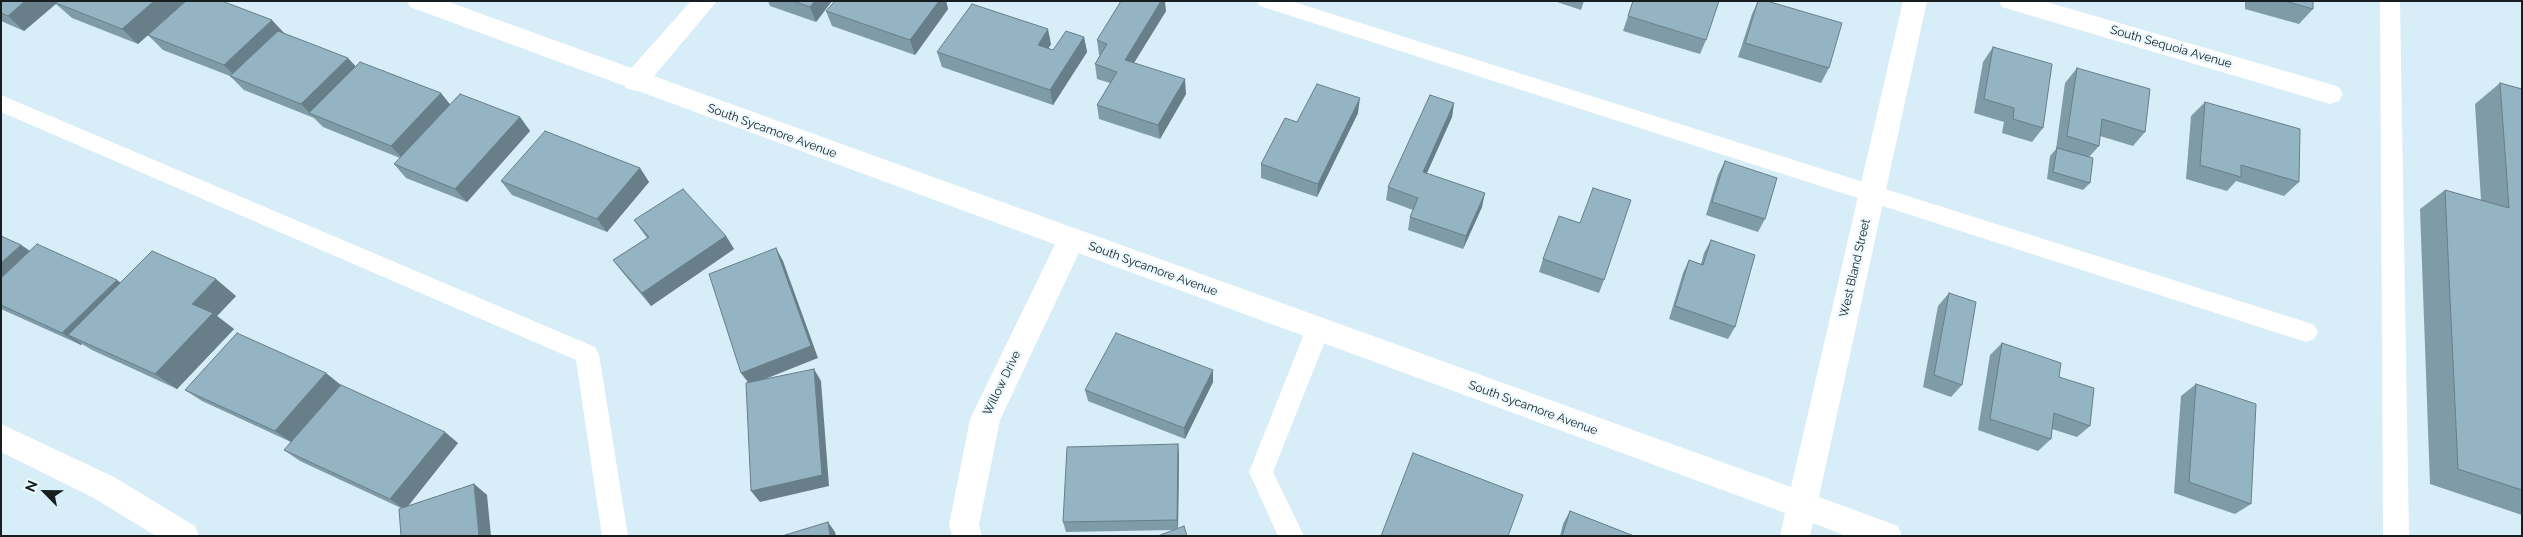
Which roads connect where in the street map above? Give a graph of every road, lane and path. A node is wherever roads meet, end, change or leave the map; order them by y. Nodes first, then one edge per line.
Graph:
1 (419, 1) edge
2 (705, 1) edge
3 (1267, 1) edge
4 (1915, 1) edge
5 (2011, 1) edge
6 (2390, 1) edge
7 (635, 81) junction
8 (2330, 94) dead end
9 (1, 103) edge
10 (1872, 195) junction
11 (1071, 240) junction
12 (1318, 329) junction
13 (2306, 332) dead end
14 (1, 437) edge
15 (1802, 505) junction
16 (184, 536) edge
17 (615, 536) edge
18 (967, 536) edge
19 (1291, 536) edge
20 (1795, 536) edge
21 (1887, 536) edge
22 (2396, 536) edge

1 - 7 street, South Sycamore Avenue
2 - 7 street
3 - 10 lane
4 - 10 street, West Bland Street
5 - 8 street, South Sequoia Avenue
6 - 22 lane
7 - 11 street, South Sycamore Avenue
9 - 17 lane
10 - 13 lane
10 - 15 street, West Bland Street
11 - 12 street, South Sycamore Avenue
11 - 18 street, Willow Drive
12 - 15 street, South Sycamore Avenue
12 - 19 lane
14 - 16 street
15 - 20 street, West Bland Street
15 - 21 street, South Sycamore Avenue

